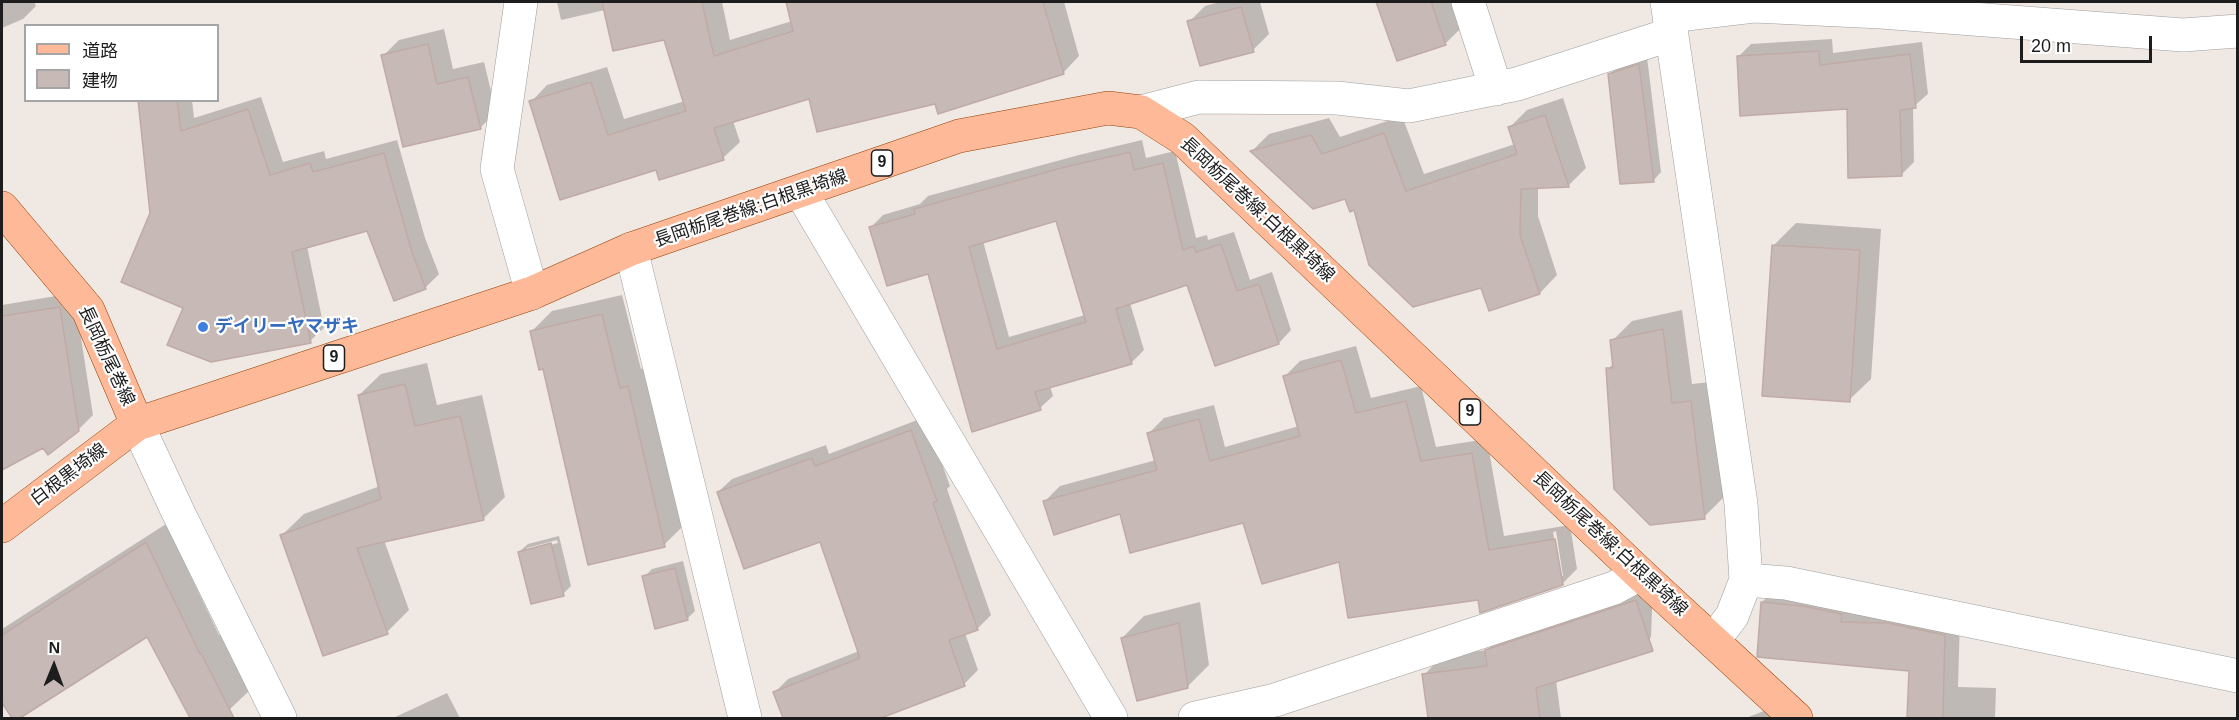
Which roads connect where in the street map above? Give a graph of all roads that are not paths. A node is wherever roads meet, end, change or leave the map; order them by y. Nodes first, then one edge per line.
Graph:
1 (521, 2) edge
2 (1468, 2) edge
3 (1669, 17) edge
4 (2238, 31) edge
5 (1496, 89) junction
6 (1141, 112) junction
7 (801, 192) junction
8 (2, 208) edge
9 (631, 249) junction
10 (532, 293) junction
11 (137, 424) junction
12 (2, 526) edge
13 (1640, 574) junction
14 (1746, 580) junction
15 (1713, 640) junction
16 (2238, 676) edge
17 (280, 718) edge
18 (745, 718) edge
19 (1111, 718) edge
20 (1195, 718) edge
21 (1796, 718) edge

1 - 10 street
2 - 5 street
3 - 4 street
3 - 5 street
3 - 14 street
5 - 6 street
6 - 7 main road, 長岡栃尾巻線;白根黒埼線 / 9
6 - 13 main road, 長岡栃尾巻線;白根黒埼線 / 9
7 - 9 main road, 長岡栃尾巻線;白根黒埼線 / 9
7 - 19 street
8 - 11 main road, 長岡栃尾巻線
9 - 10 main road, 長岡栃尾巻線;白根黒埼線 / 9
9 - 18 street
10 - 11 main road, 長岡栃尾巻線;白根黒埼線 / 9
11 - 12 main road, 白根黒埼線
11 - 17 street
13 - 15 main road, 長岡栃尾巻線;白根黒埼線 / 9
13 - 20 street
14 - 15 street
14 - 16 street
15 - 21 main road, 長岡栃尾巻線;白根黒埼線 / 9

